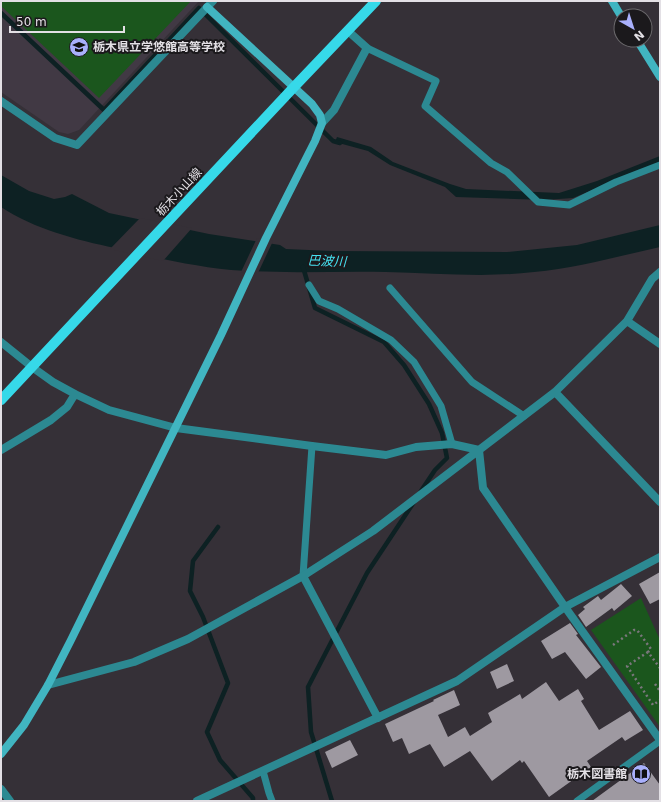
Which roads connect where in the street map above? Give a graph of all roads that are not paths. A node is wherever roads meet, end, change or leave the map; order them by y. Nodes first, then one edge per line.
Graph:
1 (376, 1) edge
2 (210, 4) edge
3 (348, 31) junction
4 (367, 48) junction
5 (642, 48) edge
6 (660, 77) edge
7 (294, 87) junction
8 (1, 101) edge
9 (322, 123) junction
10 (660, 165) edge
11 (660, 272) edge
12 (309, 285) dead end
13 (390, 288) dead end
14 (627, 320) junction
15 (1, 342) edge
16 (660, 344) edge
17 (32, 367) junction
18 (555, 392) junction
19 (75, 394) junction
20 (1, 400) edge
21 (524, 416) junction
22 (176, 428) junction
23 (452, 444) junction
24 (312, 446) junction
25 (1, 450) edge
26 (479, 450) junction
27 (660, 502) edge
28 (660, 556) edge
29 (304, 576) junction
30 (565, 607) junction
31 (48, 685) junction
32 (378, 718) junction
33 (660, 740) edge
34 (1, 754) edge
35 (263, 770) junction
36 (1, 789) edge
37 (10, 801) edge
38 (197, 801) edge
39 (272, 801) edge
40 (577, 801) edge

1 - 3 main road, 栃木小山線
2 - 7 street
2 - 8 street
3 - 4 street
3 - 7 main road, 栃木小山線
4 - 9 street
4 - 10 lane
5 - 6 street
7 - 9 street
7 - 17 main road, 栃木小山線
9 - 22 street
11 - 14 street
12 - 23 lane
13 - 21 lane
14 - 16 street
14 - 18 street
15 - 17 street
17 - 19 street
17 - 20 main road, 栃木小山線
18 - 21 street
18 - 27 street
19 - 22 street
19 - 25 street
21 - 26 street
22 - 24 street
22 - 31 street
23 - 24 street
23 - 26 street
24 - 29 lane
26 - 29 street
26 - 30 street
28 - 30 street
29 - 31 street
29 - 32 street
30 - 32 street
30 - 33 street
31 - 34 street
32 - 35 street
33 - 40 lane
35 - 38 street
35 - 39 lane
36 - 37 street

